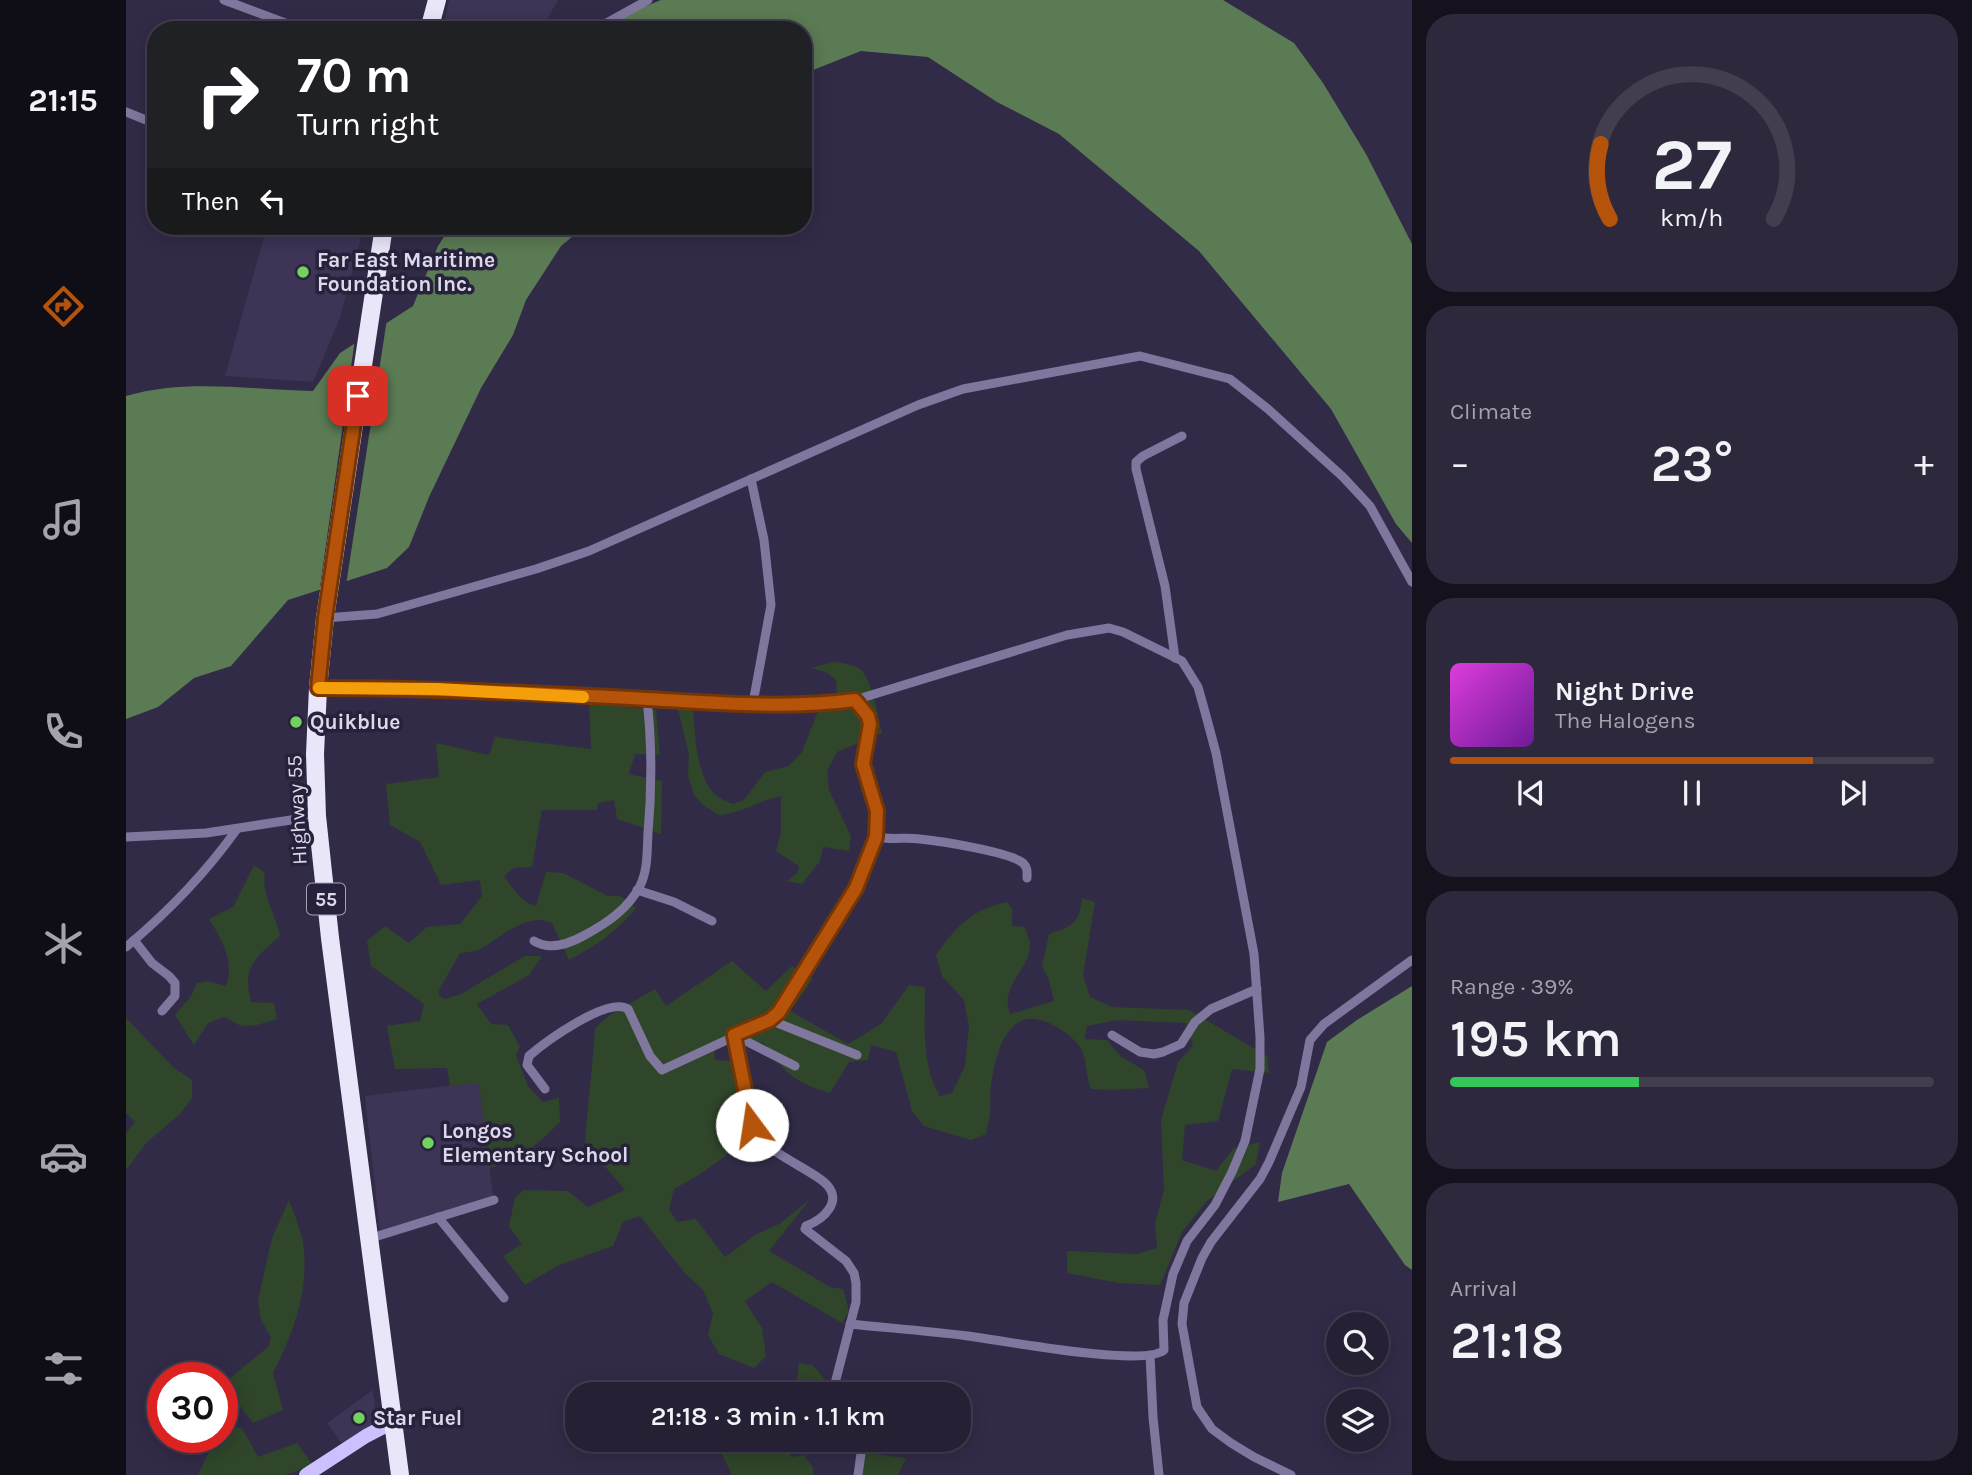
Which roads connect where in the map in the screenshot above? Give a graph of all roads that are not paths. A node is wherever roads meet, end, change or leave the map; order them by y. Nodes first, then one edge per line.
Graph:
1 (224, 0) edge
2 (438, 0) edge
3 (648, 0) edge
4 (280, 21) edge
5 (432, 21) edge
6 (610, 21) edge
7 (126, 112) edge
8 (147, 120) edge
9 (383, 235) edge
10 (1182, 436) dead end
11 (751, 479) junction
12 (1412, 582) edge
13 (325, 618) junction
14 (1175, 658) junction
15 (318, 688) junction
16 (647, 699) junction
17 (855, 700) junction
18 (753, 703) junction
19 (317, 816) junction
20 (237, 829) junction
21 (126, 836) edge
22 (876, 837) junction
23 (1027, 878) dead end
24 (637, 890) junction
25 (712, 921) dead end
26 (134, 940) junction
27 (534, 941) dead end
28 (126, 947) edge
29 (1412, 960) edge
30 (1258, 989) junction
31 (162, 1011) dead end
32 (770, 1020) junction
33 (734, 1035) junction
34 (1112, 1035) dead end
35 (858, 1055) dead end
36 (795, 1066) dead end
37 (545, 1089) dead end
38 (494, 1200) dead end
39 (438, 1217) junction
40 (368, 1240) junction
41 (504, 1298) dead end
42 (850, 1324) junction
43 (1150, 1356) junction
44 (835, 1382) edge
45 (393, 1422) junction
46 (861, 1452) edge
47 (306, 1475) edge
48 (400, 1475) edge
49 (858, 1475) edge
50 (1159, 1475) edge
51 (1292, 1475) edge

1 - 4 street
2 - 5 highway
3 - 6 street
7 - 8 street
9 - 13 highway, Highway 55 / 55
10 - 14 street
11 - 12 street
11 - 13 street
11 - 18 street
13 - 15 highway, Highway 55 / 55
14 - 17 street
14 - 30 street
15 - 16 street
15 - 19 highway, Highway 55 / 55
16 - 18 street
16 - 24 street
17 - 18 street
17 - 22 street
19 - 20 street
19 - 40 highway, Highway 55 / 55
20 - 21 street
20 - 26 street
22 - 23 street
22 - 32 street
24 - 25 street
24 - 27 street
26 - 28 street
26 - 31 street
29 - 51 street
30 - 34 street
30 - 43 street
32 - 33 street
32 - 35 street
33 - 36 street
33 - 37 street
33 - 42 street
38 - 39 street
39 - 40 street
39 - 41 street
40 - 45 highway, Highway 55 / 55
42 - 43 street
42 - 44 street
43 - 50 street
45 - 47 main road
45 - 48 highway, Highway 55 / 55
46 - 49 street

